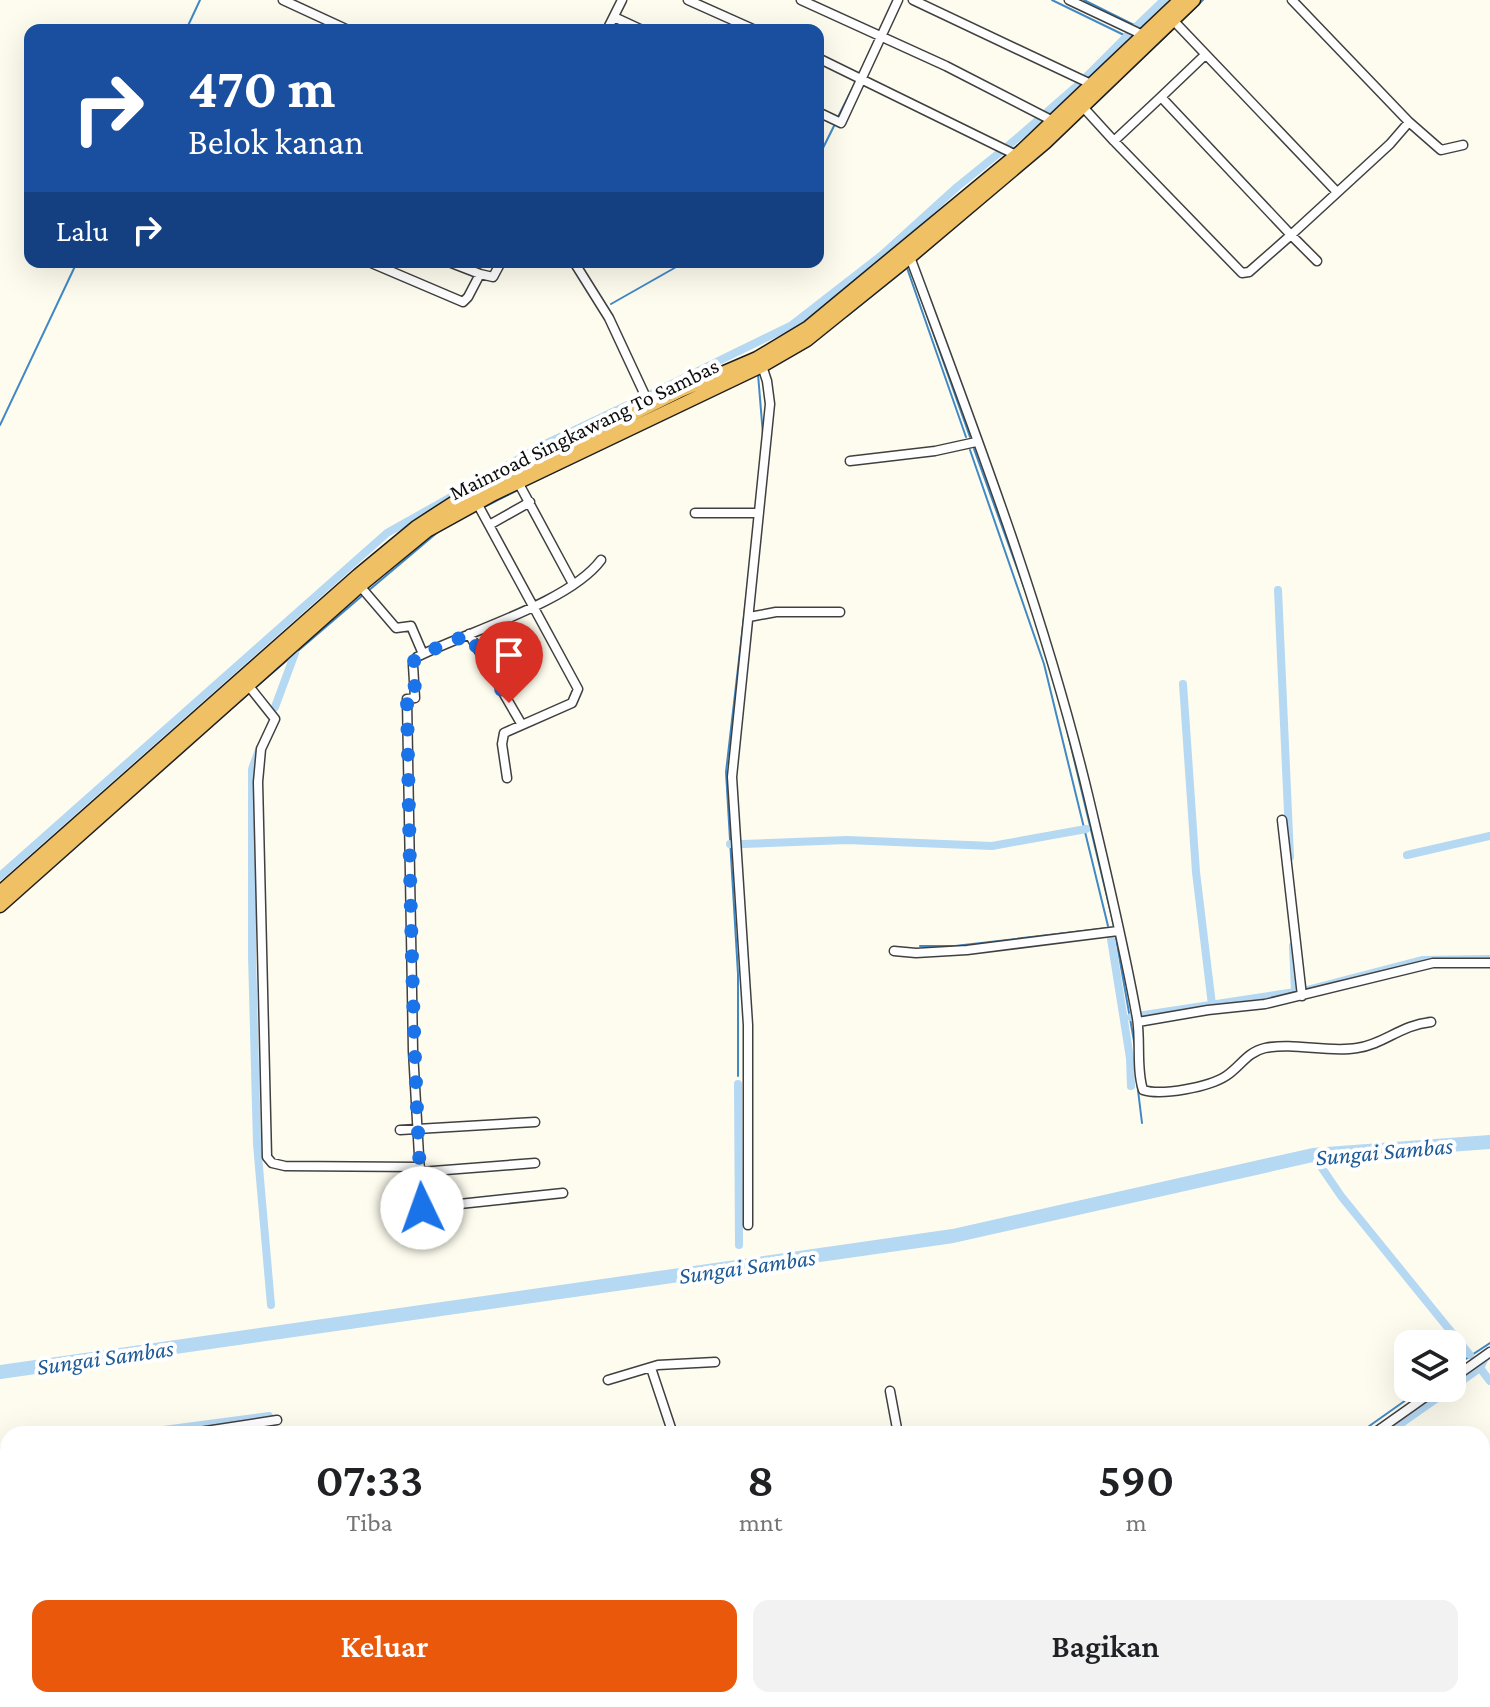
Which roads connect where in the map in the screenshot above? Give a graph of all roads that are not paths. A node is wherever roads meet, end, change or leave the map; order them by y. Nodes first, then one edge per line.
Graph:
1 (283, 0) edge
2 (622, 0) edge
3 (688, 0) edge
4 (801, 0) edge
5 (898, 0) edge
6 (913, 0) edge
7 (1069, 0) edge
8 (1180, 0) edge
9 (1194, 0) edge
10 (1292, 0) edge
11 (1170, 16) junction
12 (614, 17) junction
13 (335, 24) edge
14 (610, 24) edge
15 (629, 24) edge
16 (742, 24) edge
17 (1143, 35) junction
18 (882, 36) junction
19 (1205, 55) junction
20 (824, 61) edge
21 (863, 78) junction
22 (1091, 84) junction
23 (1161, 97) junction
24 (1083, 107) junction
25 (824, 115) edge
26 (1053, 121) junction
27 (1409, 122) junction
28 (1114, 141) junction
29 (1463, 145) dead end
30 (1016, 155) junction
31 (1336, 191) junction
32 (1291, 235) junction
33 (910, 257) junction
34 (1317, 261) dead end
35 (383, 268) edge
36 (464, 268) edge
37 (498, 268) edge
38 (578, 268) edge
39 (480, 274) junction
40 (869, 284) junction
41 (762, 366) junction
42 (650, 406) junction
43 (612, 430) junction
44 (976, 442) junction
45 (850, 461) dead end
46 (518, 482) junction
47 (530, 502) junction
48 (477, 503) junction
49 (695, 513) dead end
50 (759, 513) junction
51 (491, 524) junction
52 (601, 560) dead end
53 (573, 584) junction
54 (360, 586) junction
55 (533, 606) junction
56 (840, 612) dead end
57 (749, 617) junction
58 (469, 634) junction
59 (423, 654) junction
60 (275, 656) junction
61 (248, 685) junction
62 (522, 725) junction
63 (507, 778) dead end
64 (1282, 820) dead end
65 (0, 892) edge
66 (0, 906) edge
67 (1118, 931) junction
68 (894, 951) dead end
69 (1490, 963) edge
70 (1302, 996) junction
71 (1138, 1022) junction
72 (1431, 1022) dead end
73 (535, 1122) dead end
74 (417, 1129) junction
75 (400, 1130) dead end
76 (535, 1163) dead end
77 (420, 1170) junction
78 (563, 1193) dead end
79 (748, 1225) dead end
80 (1490, 1352) edge
81 (715, 1362) dead end
82 (651, 1368) junction
83 (1466, 1369) edge
84 (608, 1380) dead end
85 (890, 1391) dead end
86 (1418, 1402) edge
87 (277, 1420) dead end
88 (238, 1426) edge
89 (670, 1426) edge
90 (897, 1426) edge
91 (1384, 1426) edge

1 - 13 street
2 - 12 street
3 - 16 street
4 - 18 street
5 - 18 street
6 - 22 street
7 - 17 street
8 - 11 highway, Mainroad Singkawang To Sambas
9 - 11 highway, Mainroad Singkawang To Sambas
10 - 27 street
11 - 17 highway, Mainroad Singkawang To Sambas
11 - 19 street
11 - 24 highway, Mainroad Singkawang To Sambas
12 - 14 street
12 - 15 street
17 - 22 highway, Mainroad Singkawang To Sambas
18 - 21 street
18 - 26 street
19 - 23 street
19 - 31 street
20 - 21 street
21 - 25 street
21 - 30 street
22 - 26 highway, Mainroad Singkawang To Sambas
23 - 28 street
23 - 32 street
24 - 28 street
24 - 33 highway, Mainroad Singkawang To Sambas
26 - 30 highway, Mainroad Singkawang To Sambas
27 - 29 street
27 - 31 street
28 - 32 street
30 - 40 highway, Mainroad Singkawang To Sambas
31 - 32 street
32 - 34 street
33 - 40 highway, Mainroad Singkawang To Sambas
33 - 44 street
35 - 39 street
36 - 39 street
37 - 39 street
38 - 42 street
40 - 41 highway, Mainroad Singkawang To Sambas
40 - 42 highway, Mainroad Singkawang To Sambas
41 - 43 highway, Mainroad Singkawang To Sambas
41 - 50 street
42 - 43 highway, Mainroad Singkawang To Sambas
43 - 46 highway, Mainroad Singkawang To Sambas
43 - 60 highway, Mainroad Singkawang To Sambas
44 - 45 street
44 - 67 street
46 - 47 street
46 - 48 highway, Mainroad Singkawang To Sambas
47 - 51 street
47 - 53 street
48 - 51 street
48 - 54 highway, Mainroad Singkawang To Sambas
49 - 50 street
50 - 57 street
51 - 55 street
52 - 53 street
53 - 55 street
54 - 59 street
54 - 60 highway, Mainroad Singkawang To Sambas
55 - 58 street
55 - 62 street
56 - 57 street
57 - 79 street
58 - 59 street
58 - 62 street
59 - 74 street
60 - 61 highway, Mainroad Singkawang To Sambas
60 - 65 highway, Mainroad Singkawang To Sambas
61 - 66 highway, Mainroad Singkawang To Sambas
61 - 77 street
62 - 63 street
64 - 70 street
67 - 68 street
67 - 71 street
69 - 70 street
70 - 71 street
71 - 72 street
73 - 74 street
74 - 75 street
74 - 77 street
76 - 77 street
77 - 78 street
80 - 83 street
81 - 82 street
82 - 84 street
82 - 89 street
85 - 90 street
86 - 91 street
87 - 88 street

